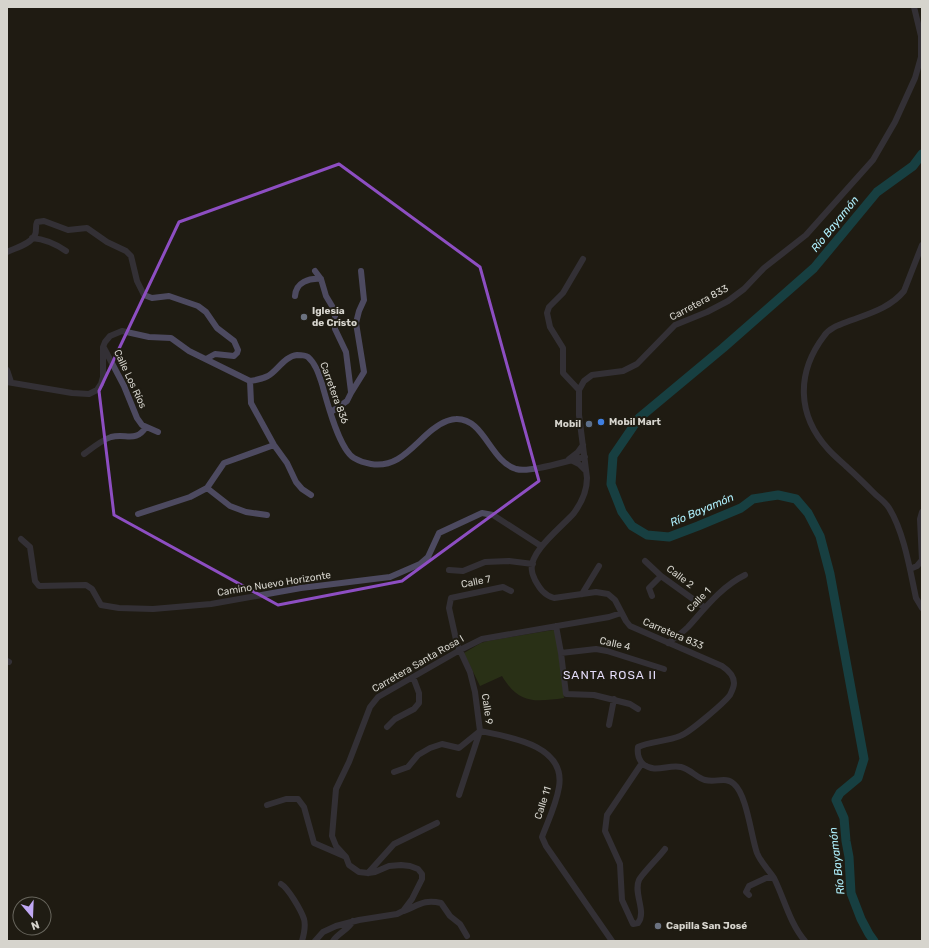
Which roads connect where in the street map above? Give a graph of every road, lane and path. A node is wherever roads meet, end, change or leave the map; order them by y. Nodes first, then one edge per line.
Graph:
1 (914, 7) edge
2 (915, 78) junction
3 (922, 80) edge
4 (32, 238) junction
5 (922, 245) edge
6 (66, 250) dead end
7 (7, 252) edge
8 (583, 259) dead end
9 (314, 271) dead end
10 (361, 271) dead end
11 (321, 279) junction
12 (295, 296) dead end
13 (103, 347) junction
14 (206, 359) junction
15 (7, 370) edge
16 (250, 381) junction
17 (9, 382) edge
18 (579, 390) junction
19 (351, 393) junction
20 (331, 412) junction
21 (146, 427) junction
22 (158, 432) dead end
23 (274, 445) junction
24 (583, 445) junction
25 (84, 454) dead end
26 (585, 457) junction
27 (569, 461) junction
28 (586, 471) junction
29 (206, 488) junction
30 (311, 494) dead end
31 (922, 512) edge
32 (138, 514) dead end
33 (267, 515) dead end
34 (21, 539) dead end
35 (541, 546) junction
36 (645, 561) dead end
37 (533, 564) junction
38 (599, 566) dead end
39 (910, 569) junction
40 (449, 570) dead end
41 (745, 574) dead end
42 (661, 576) junction
43 (511, 591) dead end
44 (582, 594) junction
45 (652, 596) dead end
46 (704, 608) junction
47 (922, 608) edge
48 (621, 613) junction
49 (556, 626) junction
50 (668, 643) junction
51 (460, 650) junction
52 (561, 653) junction
53 (664, 669) dead end
54 (413, 677) junction
55 (614, 699) junction
56 (638, 709) dead end
57 (609, 724) dead end
58 (387, 727) dead end
59 (480, 731) junction
60 (642, 763) junction
61 (394, 772) dead end
62 (458, 795) dead end
63 (267, 805) dead end
64 (437, 824) dead end
65 (665, 849) dead end
66 (346, 857) junction
67 (368, 873) junction
68 (773, 878) junction
69 (281, 884) dead end
70 (749, 895) dead end
71 (403, 911) junction
72 (353, 921) junction
73 (466, 936) dead end
74 (302, 941) edge
75 (316, 941) edge
76 (333, 941) edge
77 (612, 941) edge
78 (805, 941) edge

1 - 2 street, Carretera 833
2 - 3 street
2 - 18 street, Carretera 833
4 - 6 street
4 - 7 street
4 - 14 street
5 - 39 street
8 - 18 street
9 - 11 street
10 - 19 street
11 - 12 street
11 - 19 street
13 - 14 street
13 - 17 street
13 - 21 street, Calle Los Ríos
14 - 16 street
15 - 17 street
16 - 20 street, Carretera 836
16 - 23 street
18 - 24 street
19 - 20 street
20 - 27 street, Carretera 836
21 - 22 street
21 - 25 street
23 - 29 street
23 - 30 street
24 - 26 street
24 - 27 street
26 - 27 street, Carretera 836
26 - 28 street
27 - 28 street
28 - 35 street
29 - 32 street
29 - 33 street
31 - 39 street
34 - 35 street, Camino Nuevo Horizonte
35 - 37 street
36 - 42 street, Calle 2
37 - 40 street
37 - 44 street, Carretera 833
38 - 44 street
39 - 47 street
41 - 46 street, Calle 1
42 - 45 street
42 - 46 street, Calle 2
43 - 51 street, Calle 7
44 - 48 street, Carretera 833
46 - 50 street, Calle 1
48 - 49 street, Carretera Santa Rosa I
48 - 50 street, Carretera 833
49 - 51 street, Carretera Santa Rosa I
49 - 52 street
50 - 60 street, Carretera 833
51 - 54 street, Carretera Santa Rosa I
51 - 59 street, Calle 9
52 - 53 street, Calle 4
52 - 55 street
54 - 58 street
54 - 66 street, Carretera Santa Rosa I
55 - 56 street
55 - 57 street
59 - 61 street
59 - 62 street, Calle 9
59 - 77 street, Calle 11
60 - 65 street
60 - 68 street
63 - 66 street
64 - 67 street
66 - 67 street, Carretera Santa Rosa I
67 - 71 street
68 - 70 street
68 - 78 street
69 - 74 street
71 - 72 street
71 - 73 street
72 - 75 street
72 - 76 street

